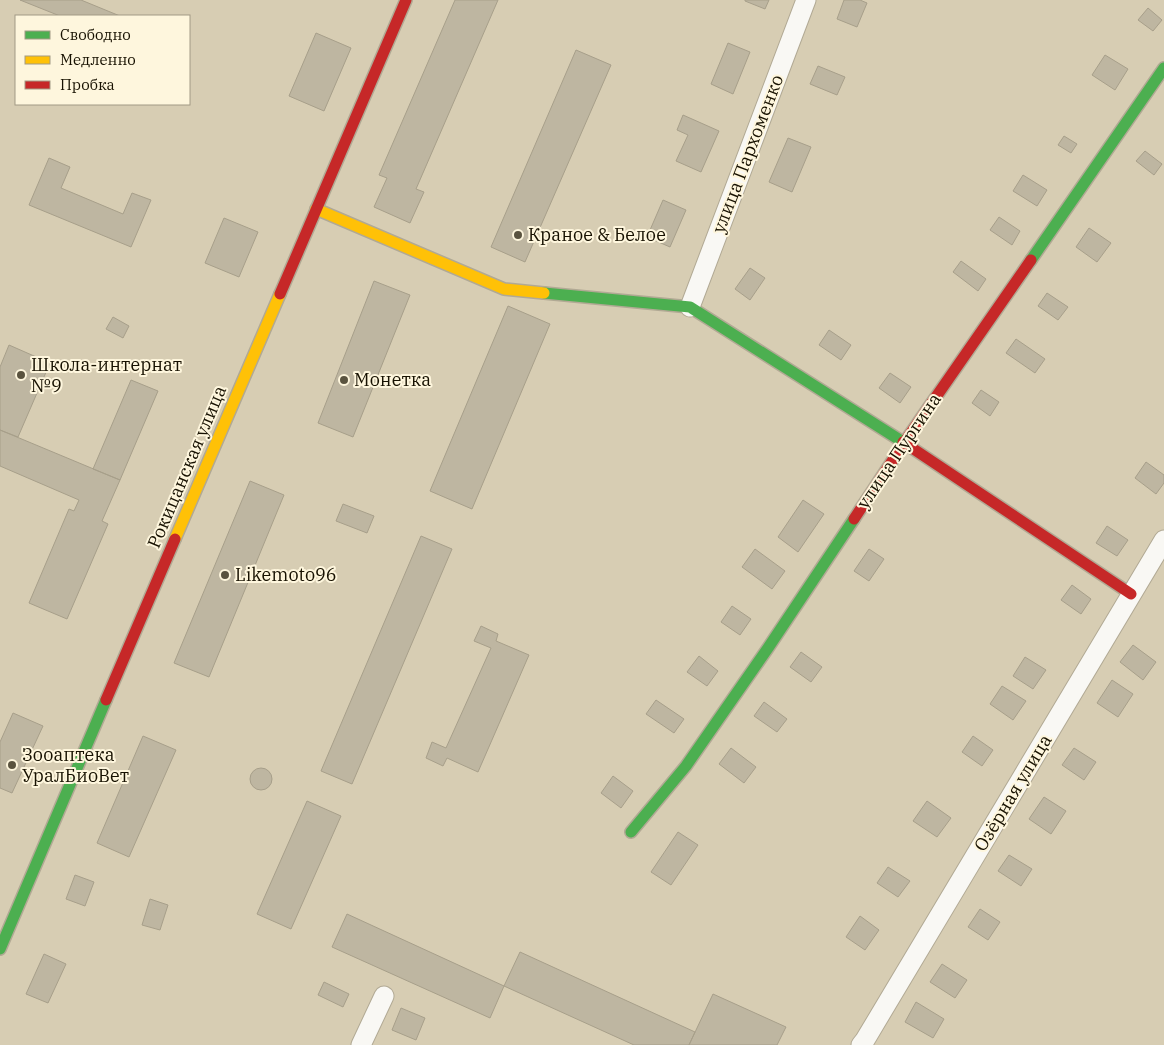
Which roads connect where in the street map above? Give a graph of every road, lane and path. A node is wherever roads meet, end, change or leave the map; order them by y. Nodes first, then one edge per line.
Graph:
1 (406, 0) edge
2 (806, 0) edge
3 (1164, 68) edge
4 (316, 209) junction
5 (690, 307) junction
6 (904, 444) junction
7 (1164, 540) edge
8 (1132, 594) junction
9 (631, 832) dead end
10 (0, 949) edge
11 (384, 996) dead end
12 (361, 1045) edge
13 (861, 1045) edge

1 - 4 street, Рокицанская улица
2 - 5 street, улица Пархоменко
3 - 6 street, улица Пургина
4 - 5 street
4 - 10 street, Рокицанская улица
5 - 6 street
6 - 8 street
6 - 9 street, улица Пургина
7 - 8 street, Озёрная улица
8 - 13 street, Озёрная улица
11 - 12 street

